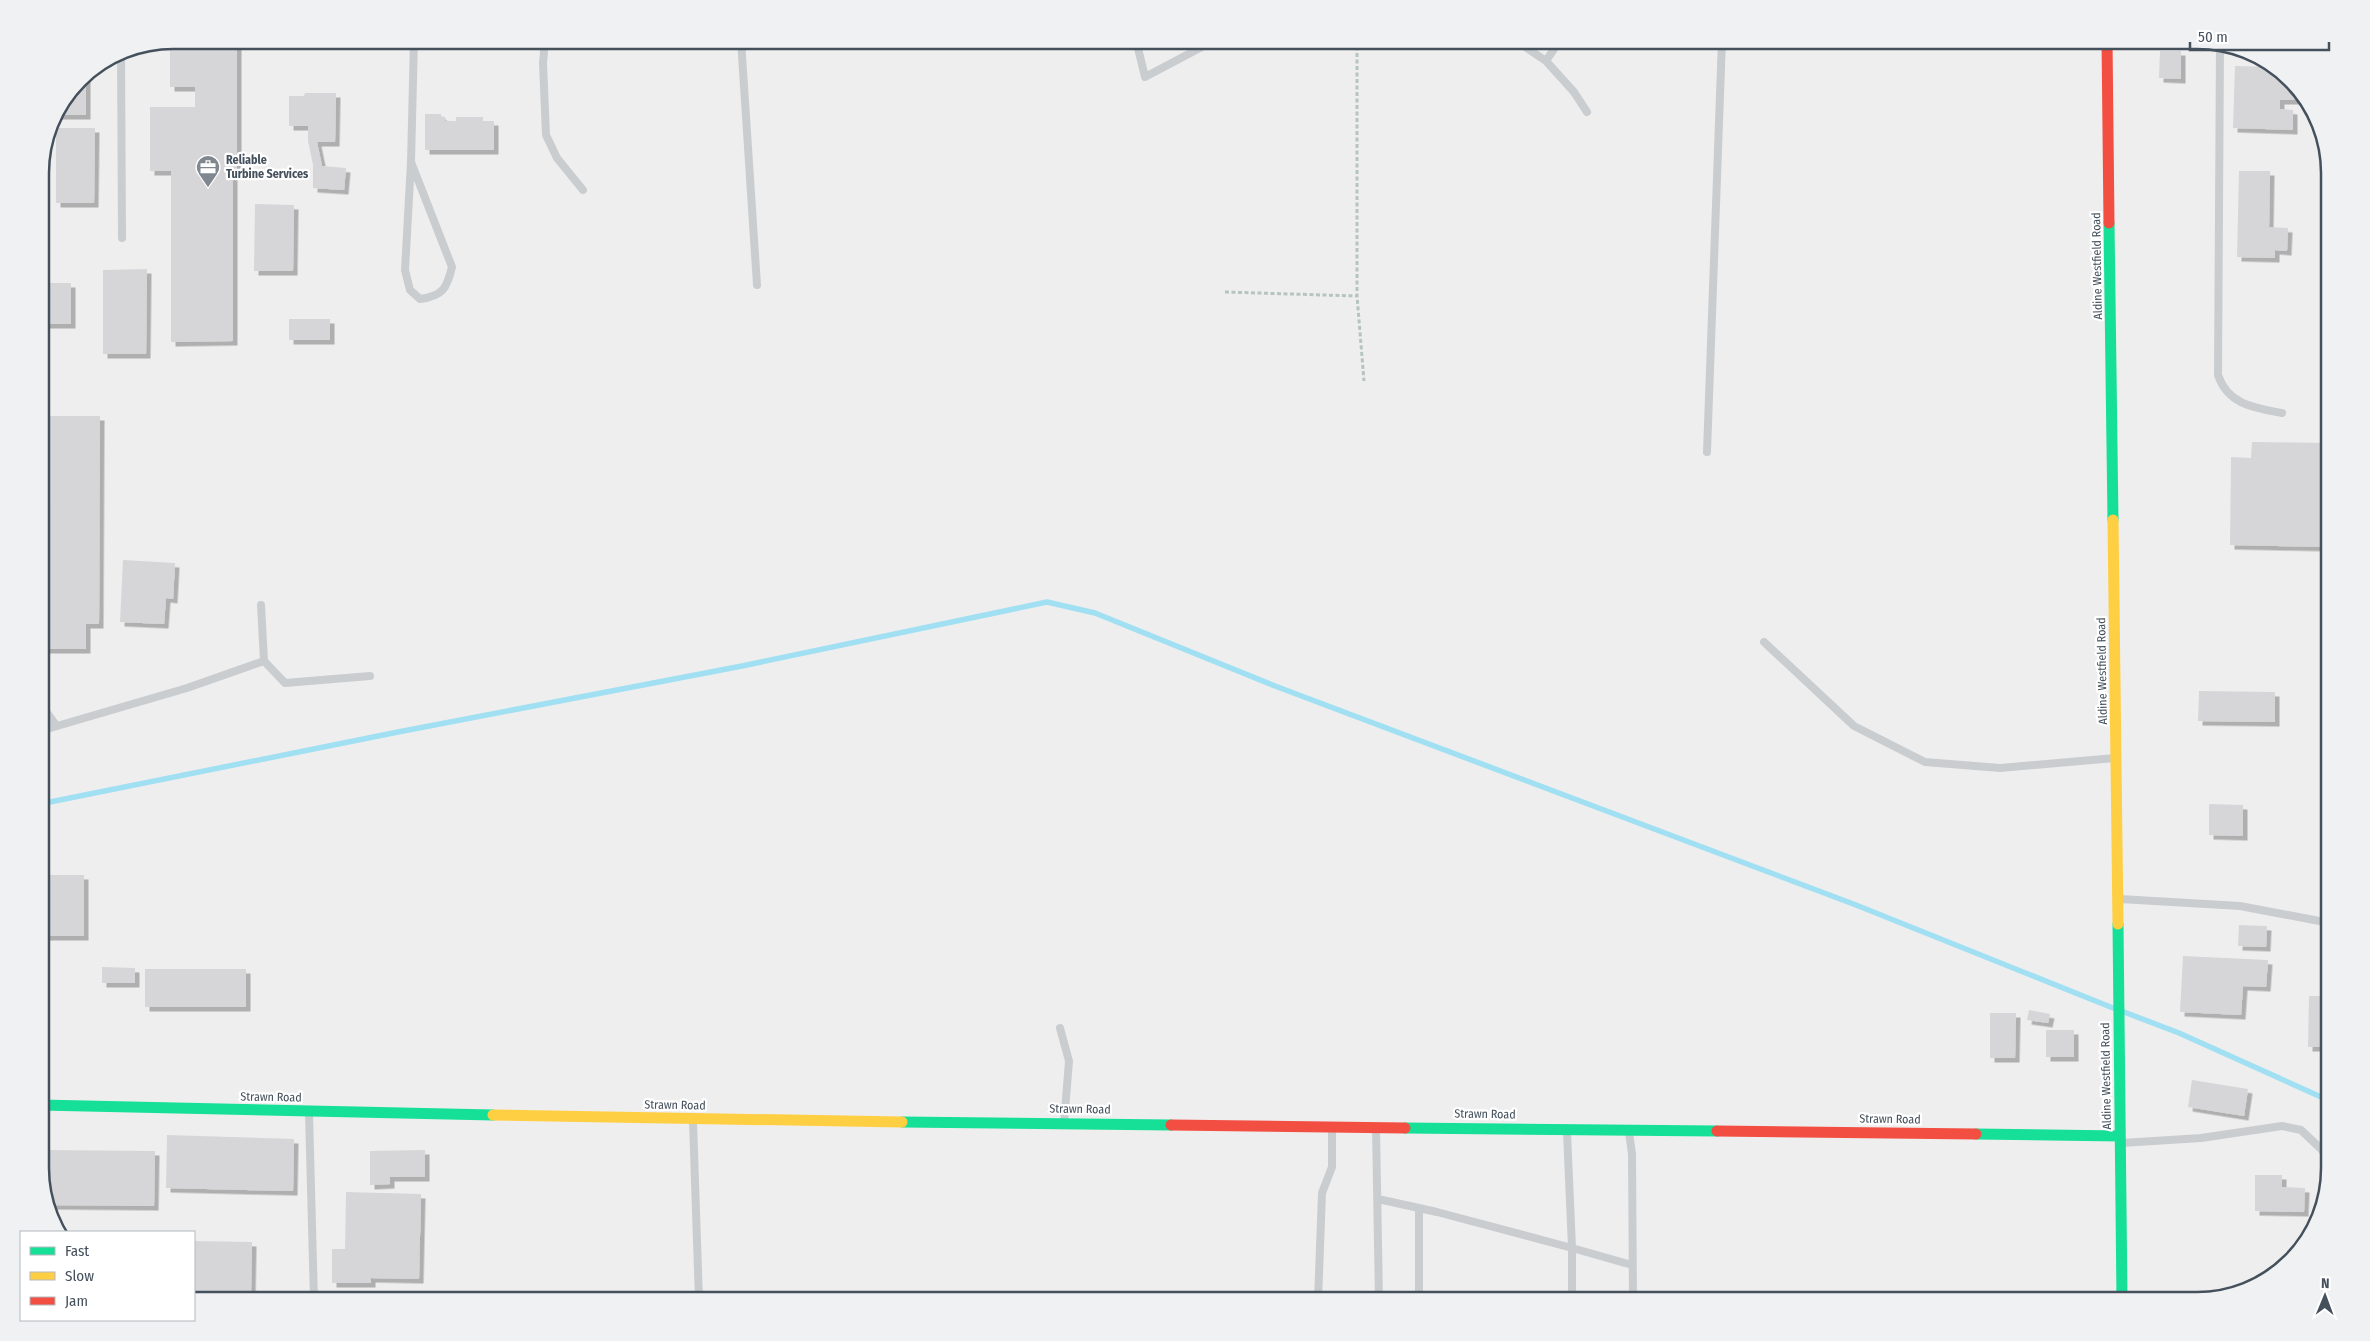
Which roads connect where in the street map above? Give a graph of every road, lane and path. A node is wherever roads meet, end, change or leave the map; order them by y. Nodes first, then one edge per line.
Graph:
1 (414, 49) edge
2 (544, 49) edge
3 (741, 49) edge
4 (1138, 49) edge
5 (1198, 49) edge
6 (1357, 49) edge
7 (1528, 49) edge
8 (1554, 49) edge
9 (1722, 49) edge
10 (2107, 49) edge
11 (2220, 51) edge
12 (121, 60) edge
13 (1546, 61) junction
14 (1587, 112) dead end
15 (411, 162) junction
16 (583, 190) dead end
17 (122, 238) dead end
18 (757, 285) dead end
19 (1225, 292) dead end
20 (1357, 296) junction
21 (1364, 381) dead end
22 (2282, 413) dead end
23 (1707, 452) dead end
24 (261, 605) dead end
25 (1764, 642) dead end
26 (264, 661) junction
27 (370, 676) dead end
28 (49, 715) edge
29 (56, 725) junction
30 (49, 728) edge
31 (2117, 758) junction
32 (2118, 899) junction
33 (2321, 921) edge
34 (1060, 1028) dead end
35 (49, 1106) edge
36 (309, 1112) junction
37 (693, 1120) junction
38 (1064, 1123) junction
39 (1332, 1126) junction
40 (1376, 1126) junction
41 (1567, 1129) junction
42 (1629, 1130) junction
43 (2120, 1140) junction
44 (2321, 1149) edge
45 (1378, 1199) junction
46 (1419, 1208) junction
47 (1572, 1248) junction
48 (1632, 1265) junction
49 (314, 1292) edge
50 (699, 1292) edge
51 (1318, 1292) edge
52 (1379, 1292) edge
53 (1419, 1292) edge
54 (1572, 1292) edge
55 (1632, 1292) edge
56 (2122, 1292) edge

1 - 15 lane
2 - 16 lane
3 - 18 lane
4 - 5 lane
6 - 20 path
7 - 13 lane
8 - 13 lane
9 - 23 lane
10 - 31 street, Aldine Westfield Road
11 - 22 lane
12 - 17 lane
13 - 14 lane
15 - 15 lane
19 - 20 path
20 - 21 path
24 - 26 lane
25 - 31 lane
26 - 27 lane
26 - 29 lane
28 - 29 lane
29 - 30 lane
31 - 32 street, Aldine Westfield Road
32 - 33 lane
32 - 43 street, Aldine Westfield Road
34 - 38 lane
35 - 36 street, Strawn Road
36 - 37 street, Strawn Road
36 - 49 lane
37 - 38 street, Strawn Road
37 - 50 lane
38 - 39 street, Strawn Road
39 - 40 street, Strawn Road
39 - 51 lane
40 - 41 street, Strawn Road
40 - 45 lane
41 - 42 street, Strawn Road
41 - 47 lane
42 - 43 street, Strawn Road
42 - 48 lane
43 - 44 lane
43 - 56 street, Aldine Westfield Road
45 - 46 lane
45 - 52 lane
46 - 47 lane
46 - 53 lane
47 - 48 lane
47 - 54 lane
48 - 55 lane

